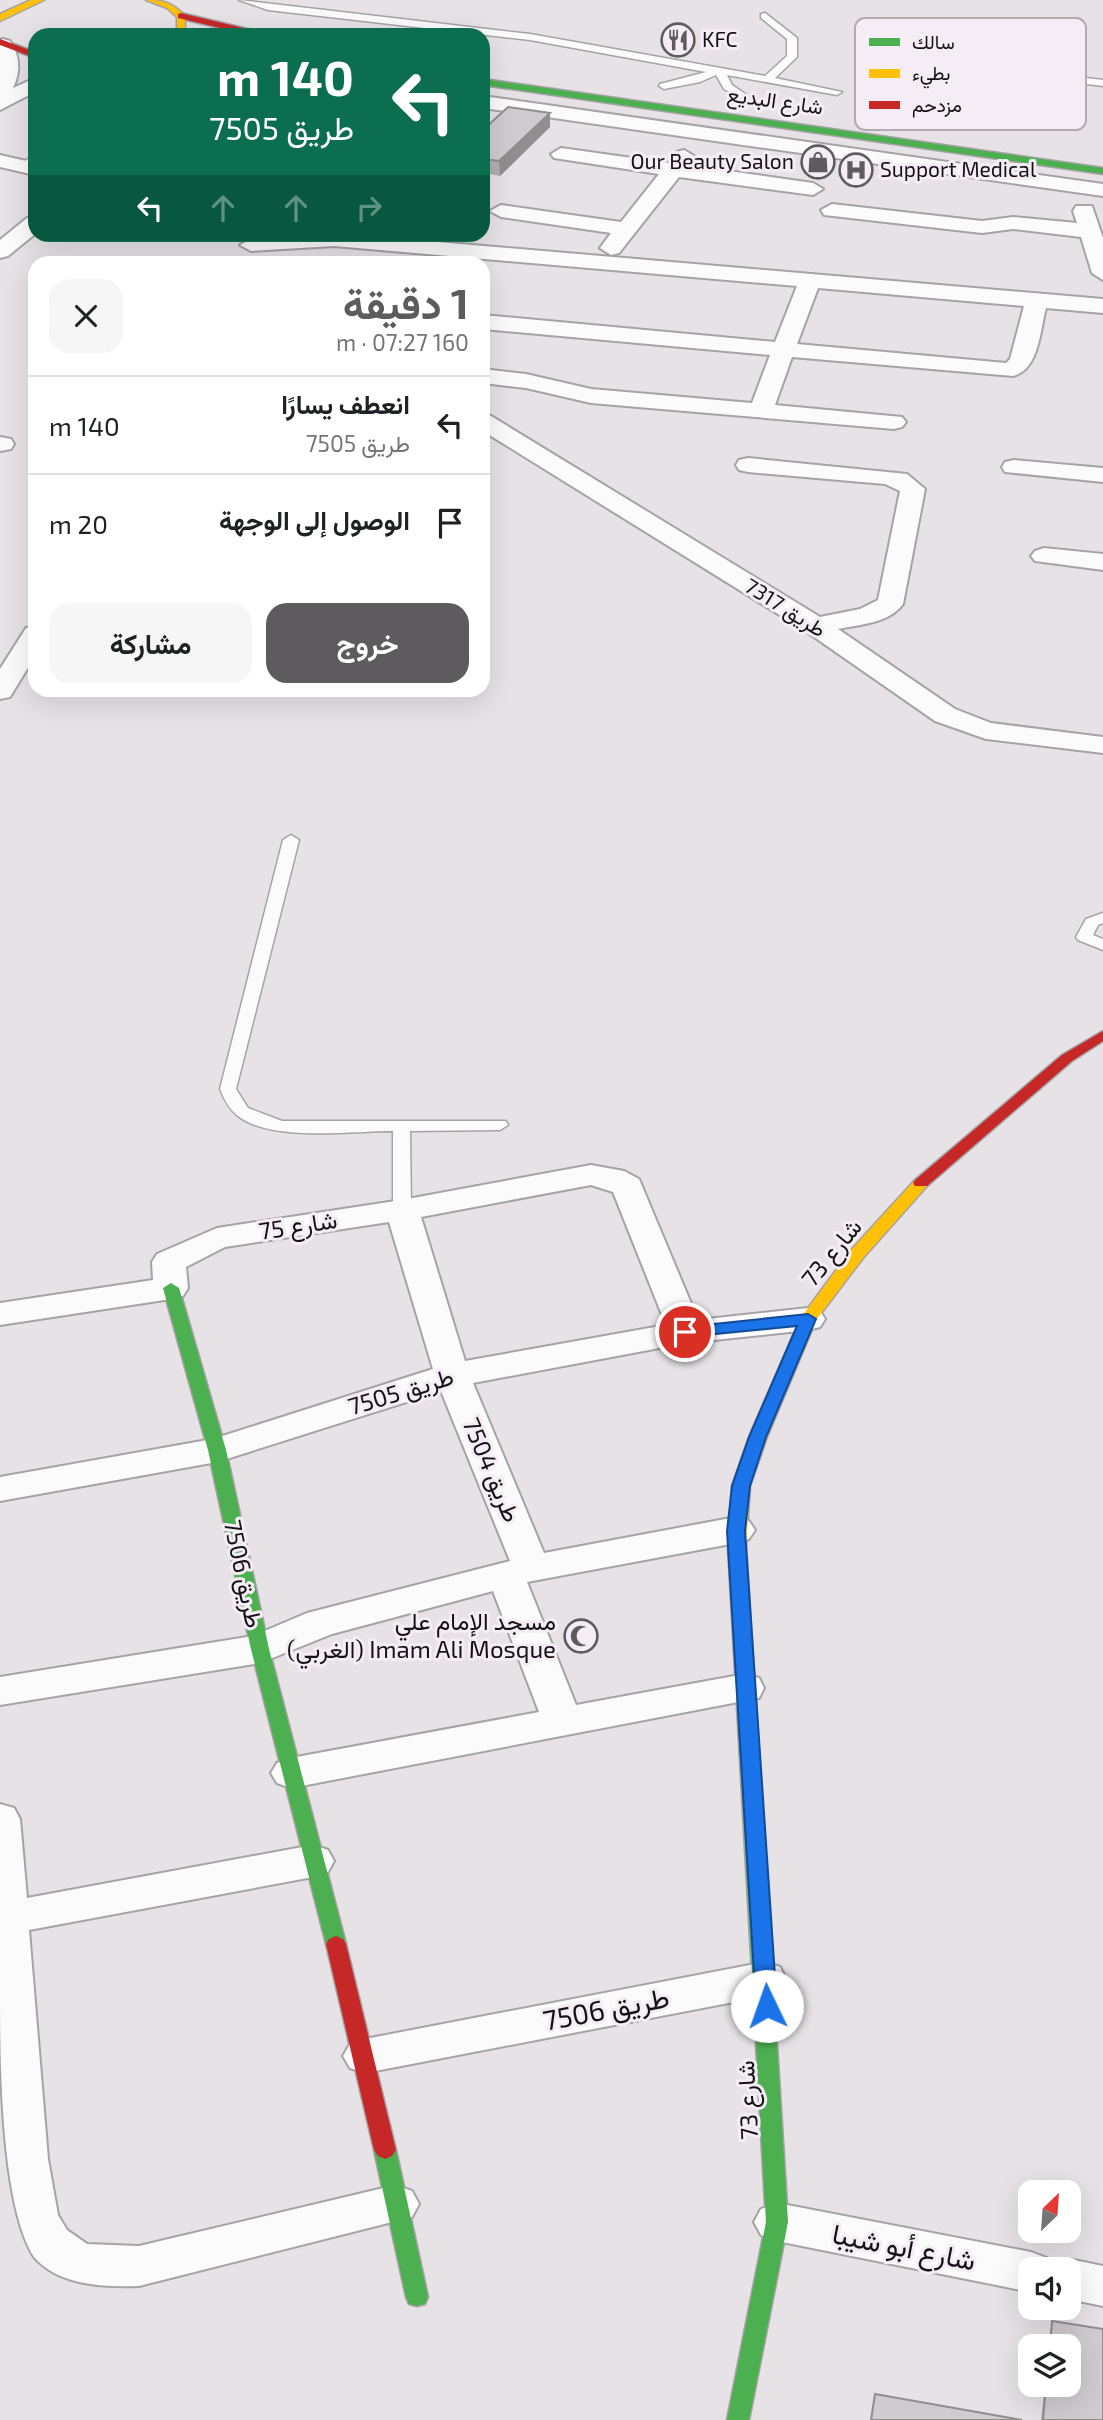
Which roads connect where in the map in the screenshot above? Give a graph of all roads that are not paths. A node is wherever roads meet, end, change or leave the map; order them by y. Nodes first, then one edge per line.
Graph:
1 (150, 0) edge
2 (244, 0) edge
3 (0, 1) edge
4 (36, 1) edge
5 (173, 8) edge
6 (765, 16) dead end
7 (0, 18) edge
8 (182, 28) edge
9 (238, 28) edge
10 (464, 28) edge
11 (490, 31) edge
12 (2, 43) edge
13 (28, 52) edge
14 (719, 70) junction
15 (768, 79) junction
16 (657, 85) joint
17 (28, 88) edge
18 (837, 92) dead end
19 (0, 94) edge
20 (750, 97) joint
21 (490, 99) edge
22 (490, 99) edge
23 (0, 104) edge
24 (704, 132) junction
25 (561, 155) dead end
26 (0, 161) edge
27 (28, 165) edge
28 (673, 170) junction
29 (1103, 171) edge
30 (1076, 185) junction
31 (813, 189) dead end
32 (1103, 190) edge
33 (832, 210) dead end
34 (501, 211) dead end
35 (28, 229) edge
36 (626, 229) junction
37 (1090, 231) junction
38 (244, 242) edge
39 (257, 242) edge
40 (301, 242) edge
41 (357, 242) edge
42 (251, 245) junction
43 (611, 248) dead end
44 (0, 251) edge
45 (268, 256) edge
46 (1103, 273) edge
47 (810, 281) junction
48 (1037, 300) junction
49 (1103, 306) edge
50 (490, 323) edge
51 (784, 350) junction
52 (490, 377) edge
53 (760, 412) junction
54 (894, 422) dead end
55 (490, 425) edge
56 (748, 465) dead end
57 (1014, 467) dead end
58 (1103, 475) edge
59 (1044, 556) dead end
60 (1103, 562) edge
61 (816, 626) junction
62 (28, 645) edge
63 (0, 691) edge
64 (1103, 746) edge
65 (291, 840) dead end
66 (1103, 918) edge
67 (1103, 945) edge
68 (1103, 1035) edge
69 (401, 1125) junction
70 (500, 1125) dead end
71 (402, 1210) junction
72 (171, 1288) junction
73 (0, 1314) edge
74 (808, 1319) junction
75 (685, 1332) junction
76 (452, 1375) junction
77 (216, 1450) junction
78 (0, 1489) edge
79 (736, 1531) junction
80 (519, 1572) junction
81 (260, 1649) junction
82 (746, 1688) junction
83 (0, 1691) edge
84 (563, 1722) junction
85 (291, 1773) junction
86 (0, 1819) edge
87 (313, 1861) junction
88 (9, 1917) junction
89 (765, 1979) junction
90 (365, 2056) junction
91 (396, 2204) junction
92 (777, 2222) junction
93 (1018, 2269) edge
94 (1081, 2281) edge
95 (1103, 2286) edge
96 (417, 2297) dead end
97 (738, 2420) edge

1 - 5 street
2 - 10 lane
3 - 4 street
4 - 7 street
5 - 8 street
5 - 9 street
6 - 15 lane
11 - 14 lane
12 - 13 street
12 - 19 street
14 - 15 lane
14 - 16 lane
14 - 20 lane
15 - 18 lane
16 - 20 street, شارع البديع
17 - 23 street
21 - 24 street
22 - 29 street, شارع البديع
24 - 28 street
24 - 30 street
25 - 28 street
26 - 27 street
28 - 31 street
28 - 36 street
30 - 32 street
30 - 37 street
33 - 37 street
34 - 36 street
35 - 44 street
36 - 43 street
37 - 46 street
38 - 42 street
39 - 42 street
40 - 42 street
41 - 47 street
42 - 45 street
47 - 48 street
47 - 51 street
48 - 49 street
48 - 51 street
50 - 51 street
51 - 53 street
52 - 53 street
53 - 54 street
55 - 61 street, طريق 7317
56 - 61 street
57 - 58 street
59 - 60 street
61 - 64 street, طريق 7317
62 - 63 street
65 - 69 lane
66 - 67 lane
68 - 74 street, شارع 73
69 - 70 lane
69 - 71 lane
71 - 72 street, شارع 75
71 - 75 street, شارع 75
71 - 76 street, طريق 7504
72 - 73 street
72 - 77 street, طريق 7506
74 - 75 street, طريق 7505
74 - 79 street, شارع 73
75 - 76 street, طريق 7505
76 - 77 street, طريق 7505
76 - 80 street, طريق 7504
77 - 78 street, طريق 7505
77 - 81 street, طريق 7506
79 - 80 street
79 - 82 street, شارع 73
80 - 81 street
80 - 84 street, طريق 7504
81 - 83 street
81 - 85 street, طريق 7506
82 - 84 street
82 - 89 street, شارع 73
84 - 85 street
85 - 87 street, طريق 7506
86 - 88 street
87 - 88 street
87 - 90 street, طريق 7506
88 - 91 street
89 - 90 street, طريق 7506
89 - 92 street, شارع 73
90 - 91 street, طريق 7506
91 - 96 street, طريق 7506
92 - 93 street, شارع أبو شيبا
92 - 97 street, شارع 73
94 - 95 street

